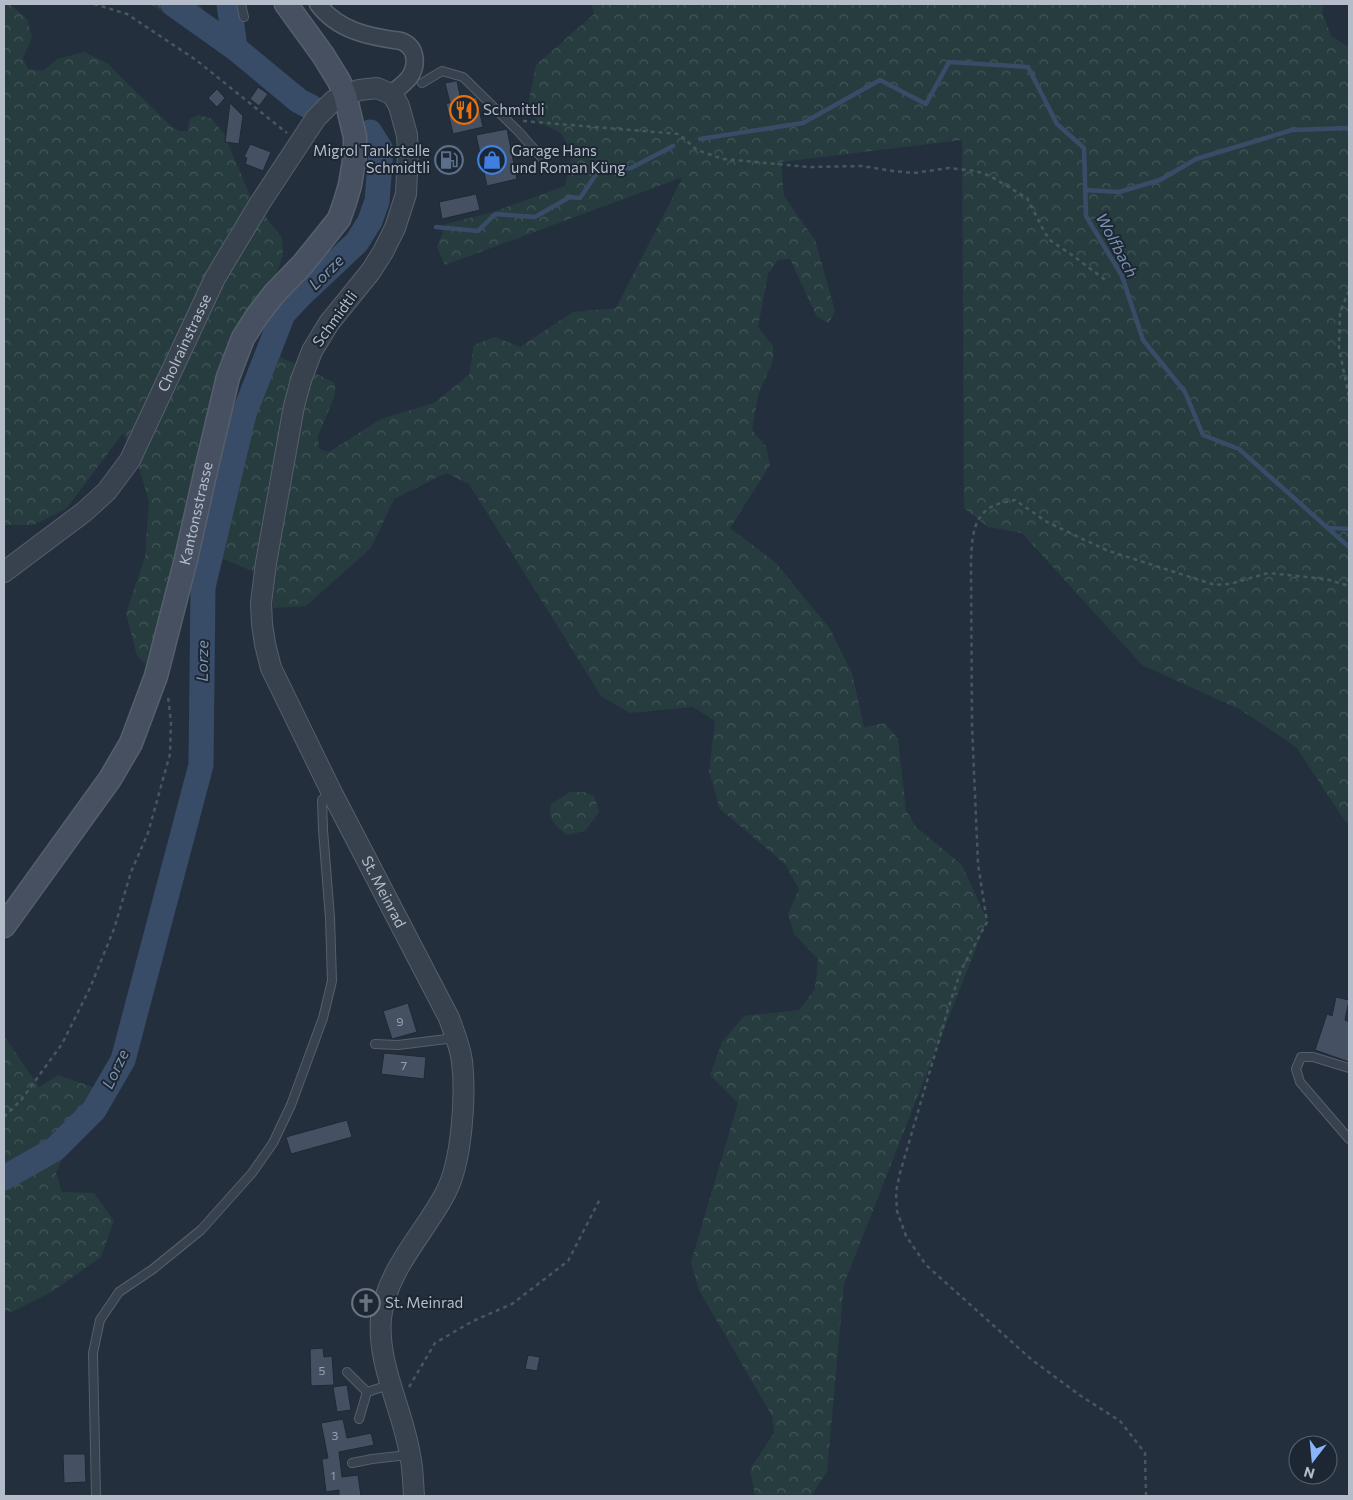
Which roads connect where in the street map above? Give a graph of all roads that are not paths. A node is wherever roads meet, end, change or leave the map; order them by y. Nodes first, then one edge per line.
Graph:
1 (241, 4) edge
2 (286, 4) edge
3 (318, 4) edge
4 (244, 17) dead end
5 (422, 84) dead end
6 (391, 94) junction
7 (345, 95) junction
8 (542, 158) dead end
9 (4, 572) edge
10 (261, 602) joint
11 (331, 790) junction
12 (4, 926) edge
13 (457, 1038) junction
14 (375, 1044) dead end
15 (1349, 1068) edge
16 (1349, 1139) edge
17 (347, 1372) dead end
18 (393, 1391) junction
19 (367, 1392) junction
20 (359, 1419) dead end
21 (410, 1455) junction
22 (352, 1464) dead end
23 (96, 1496) edge
24 (414, 1496) edge

1 - 4 lane
2 - 7 main road, Kantonsstrasse
3 - 6 street
5 - 8 lane
6 - 7 street
6 - 10 street, Schmidtli
7 - 9 street, Cholrainstrasse
7 - 12 main road, Kantonsstrasse
10 - 11 street, St. Meinrad
11 - 13 street, St. Meinrad
11 - 23 lane
13 - 14 lane
13 - 18 street, St. Meinrad
15 - 16 lane
17 - 19 lane
18 - 19 lane
18 - 21 street, St. Meinrad
19 - 20 lane
21 - 22 lane
21 - 24 street, St. Meinrad

